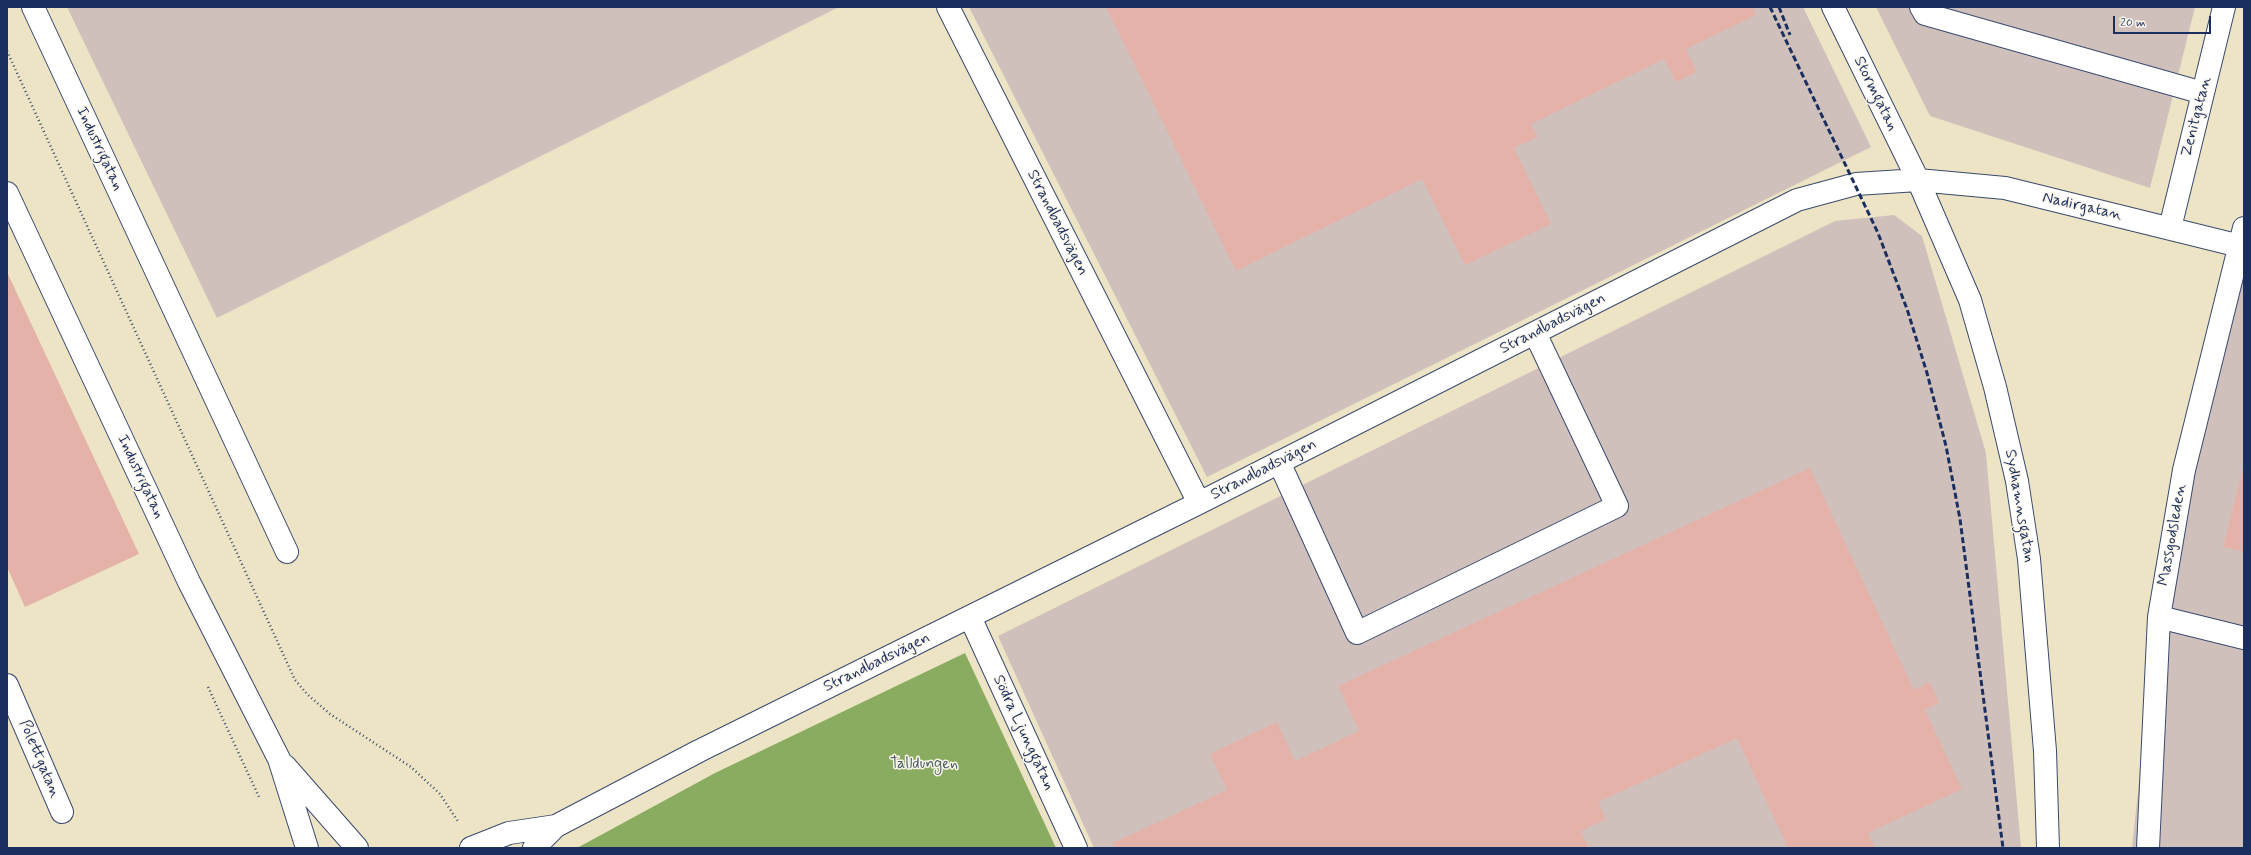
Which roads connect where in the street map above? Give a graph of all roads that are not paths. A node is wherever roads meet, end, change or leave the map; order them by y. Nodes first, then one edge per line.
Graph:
1 (33, 7) edge
2 (948, 7) edge
3 (1833, 7) edge
4 (1921, 7) edge
5 (2224, 7) edge
6 (2203, 93) junction
7 (1918, 180) junction
8 (7, 193) edge
9 (2170, 228) junction
10 (2243, 240) edge
11 (1535, 333) junction
12 (1279, 462) junction
13 (1199, 503) junction
14 (287, 552) dead end
15 (970, 617) junction
16 (2159, 617) junction
17 (2244, 638) edge
18 (7, 685) edge
19 (279, 759) junction
20 (62, 812) dead end
21 (556, 826) junction
22 (307, 848) edge
23 (357, 848) edge
24 (471, 848) edge
25 (534, 848) edge
26 (1076, 848) edge
27 (2048, 848) edge
28 (2148, 848) edge

1 - 14 street, Industrigatan
2 - 13 street, Strandbadsvägen
3 - 7 street, Stormgatan
4 - 6 street
5 - 6 street, Zenitgatan
6 - 9 street, Zenitgatan
7 - 9 street, Nadirgatan
7 - 11 street, Strandbadsvägen
7 - 27 street, Sydhamnsgatan
8 - 19 street, Industrigatan
9 - 10 street, Nadirgatan
10 - 16 street, Massgodsleden
11 - 12 street, Strandbadsvägen
11 - 12 street
12 - 13 street, Strandbadsvägen
13 - 15 street, Strandbadsvägen
15 - 21 street, Strandbadsvägen
15 - 26 street, Södra Ljunggatan
16 - 17 street
16 - 28 street, Massgodsleden
18 - 20 street, Polettgatan
19 - 22 street, Industrigatan
19 - 23 street, Industrigatan
21 - 24 street, Strandbadsvägen
21 - 25 street, Strandbadsvägen

